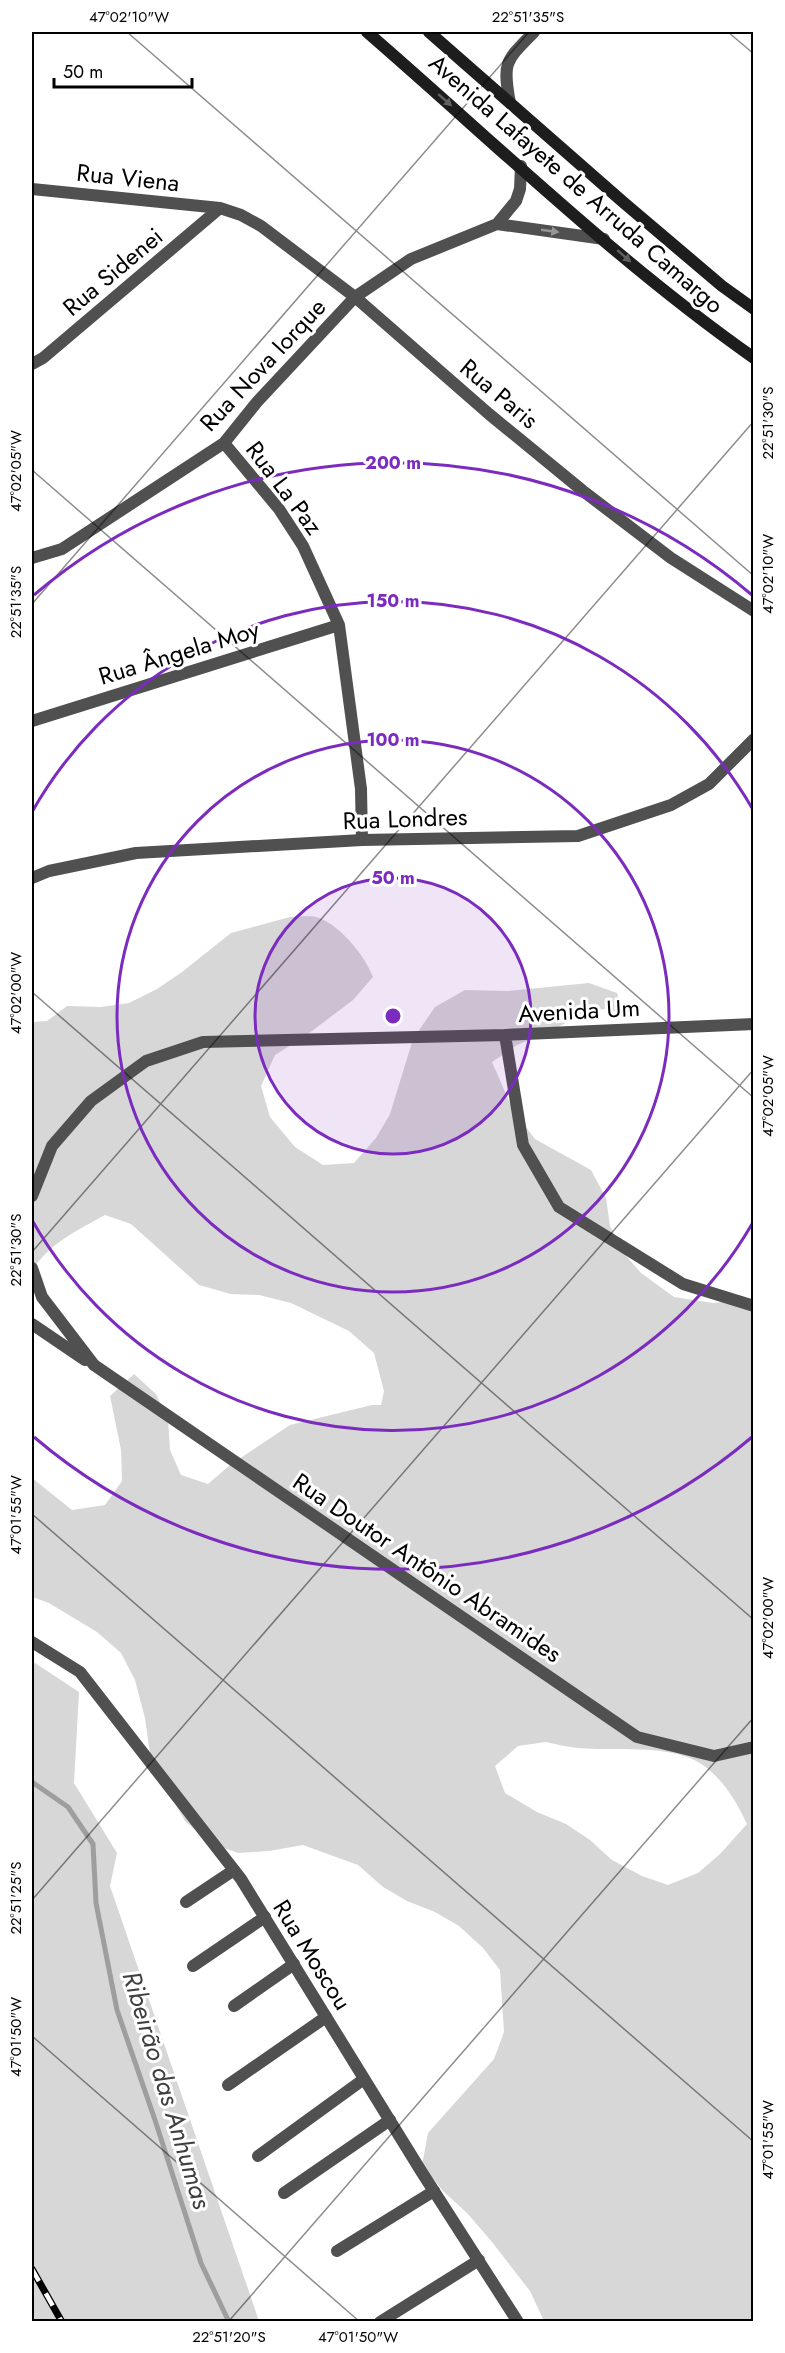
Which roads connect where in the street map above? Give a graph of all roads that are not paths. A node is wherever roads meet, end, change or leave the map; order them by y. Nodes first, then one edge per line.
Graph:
1 (367, 32) edge
2 (429, 32) edge
3 (534, 32) edge
4 (510, 103) junction
5 (521, 166) junction
6 (32, 189) edge
7 (220, 208) junction
8 (497, 224) junction
9 (604, 239) junction
10 (355, 297) junction
11 (753, 309) edge
12 (753, 358) edge
13 (32, 364) edge
14 (224, 443) junction
15 (32, 558) edge
16 (753, 611) edge
17 (339, 625) junction
18 (32, 722) edge
19 (753, 738) edge
20 (362, 840) junction
21 (32, 878) edge
22 (753, 1024) edge
23 (505, 1035) junction
24 (32, 1196) edge
25 (32, 1268) edge
26 (753, 1306) edge
27 (32, 1324) edge
28 (94, 1365) junction
29 (32, 1642) edge
30 (753, 1747) edge
31 (234, 1870) junction
32 (186, 1902) dead end
33 (265, 1917) junction
34 (294, 1964) junction
35 (193, 1966) dead end
36 (234, 2006) dead end
37 (326, 2017) junction
38 (364, 2079) junction
39 (228, 2085) dead end
40 (390, 2120) junction
41 (258, 2156) dead end
42 (434, 2191) junction
43 (284, 2193) dead end
44 (337, 2251) dead end
45 (479, 2260) junction
46 (380, 2322) edge
47 (519, 2322) edge

1 -> 5 main road, Avenida Lafayete de Arruda Camargo
2 - 4 main road, Avenida Lafayete de Arruda Camargo
3 - 4 street
4 - 11 main road, Avenida Lafayete de Arruda Camargo
5 - 8 street, Rua Nova Iorque
5 - 9 main road, Avenida Lafayete de Arruda Camargo
6 - 7 street, Rua Viena
7 - 10 street, Rua Paris
7 - 13 street, Rua Sidenei
8 -> 9 street
8 - 10 street, Rua Nova Iorque
9 -> 12 main road, Avenida Lafayete de Arruda Camargo
10 - 14 street, Rua Nova Iorque
10 - 16 street, Rua Paris
14 - 15 street, Rua Nova Iorque
14 - 17 street, Rua La Paz
17 - 18 street, Rua Ângela Moy
17 - 20 street, Rua La Paz
19 - 20 street, Rua Londres
20 - 21 street, Rua Londres
22 - 23 street, Avenida Um
23 - 24 street, Avenida Um
23 - 26 street
25 - 28 street, Rua Doutor Antônio Abramides
27 - 28 street, Rua Doutor Antônio Abramides
28 - 30 street, Rua Doutor Antônio Abramides
29 - 31 street, Rua Moscou
31 - 32 street
31 - 33 street, Rua Moscou
33 - 34 street, Rua Moscou
33 - 35 street
34 - 36 street
34 - 37 street, Rua Moscou
37 - 38 street, Rua Moscou
37 - 39 street
38 - 40 street, Rua Moscou
38 - 41 street
40 - 42 street, Rua Moscou
40 - 43 street
42 - 44 street
42 - 45 street, Rua Moscou
45 - 46 street
45 - 47 street, Rua Moscou

